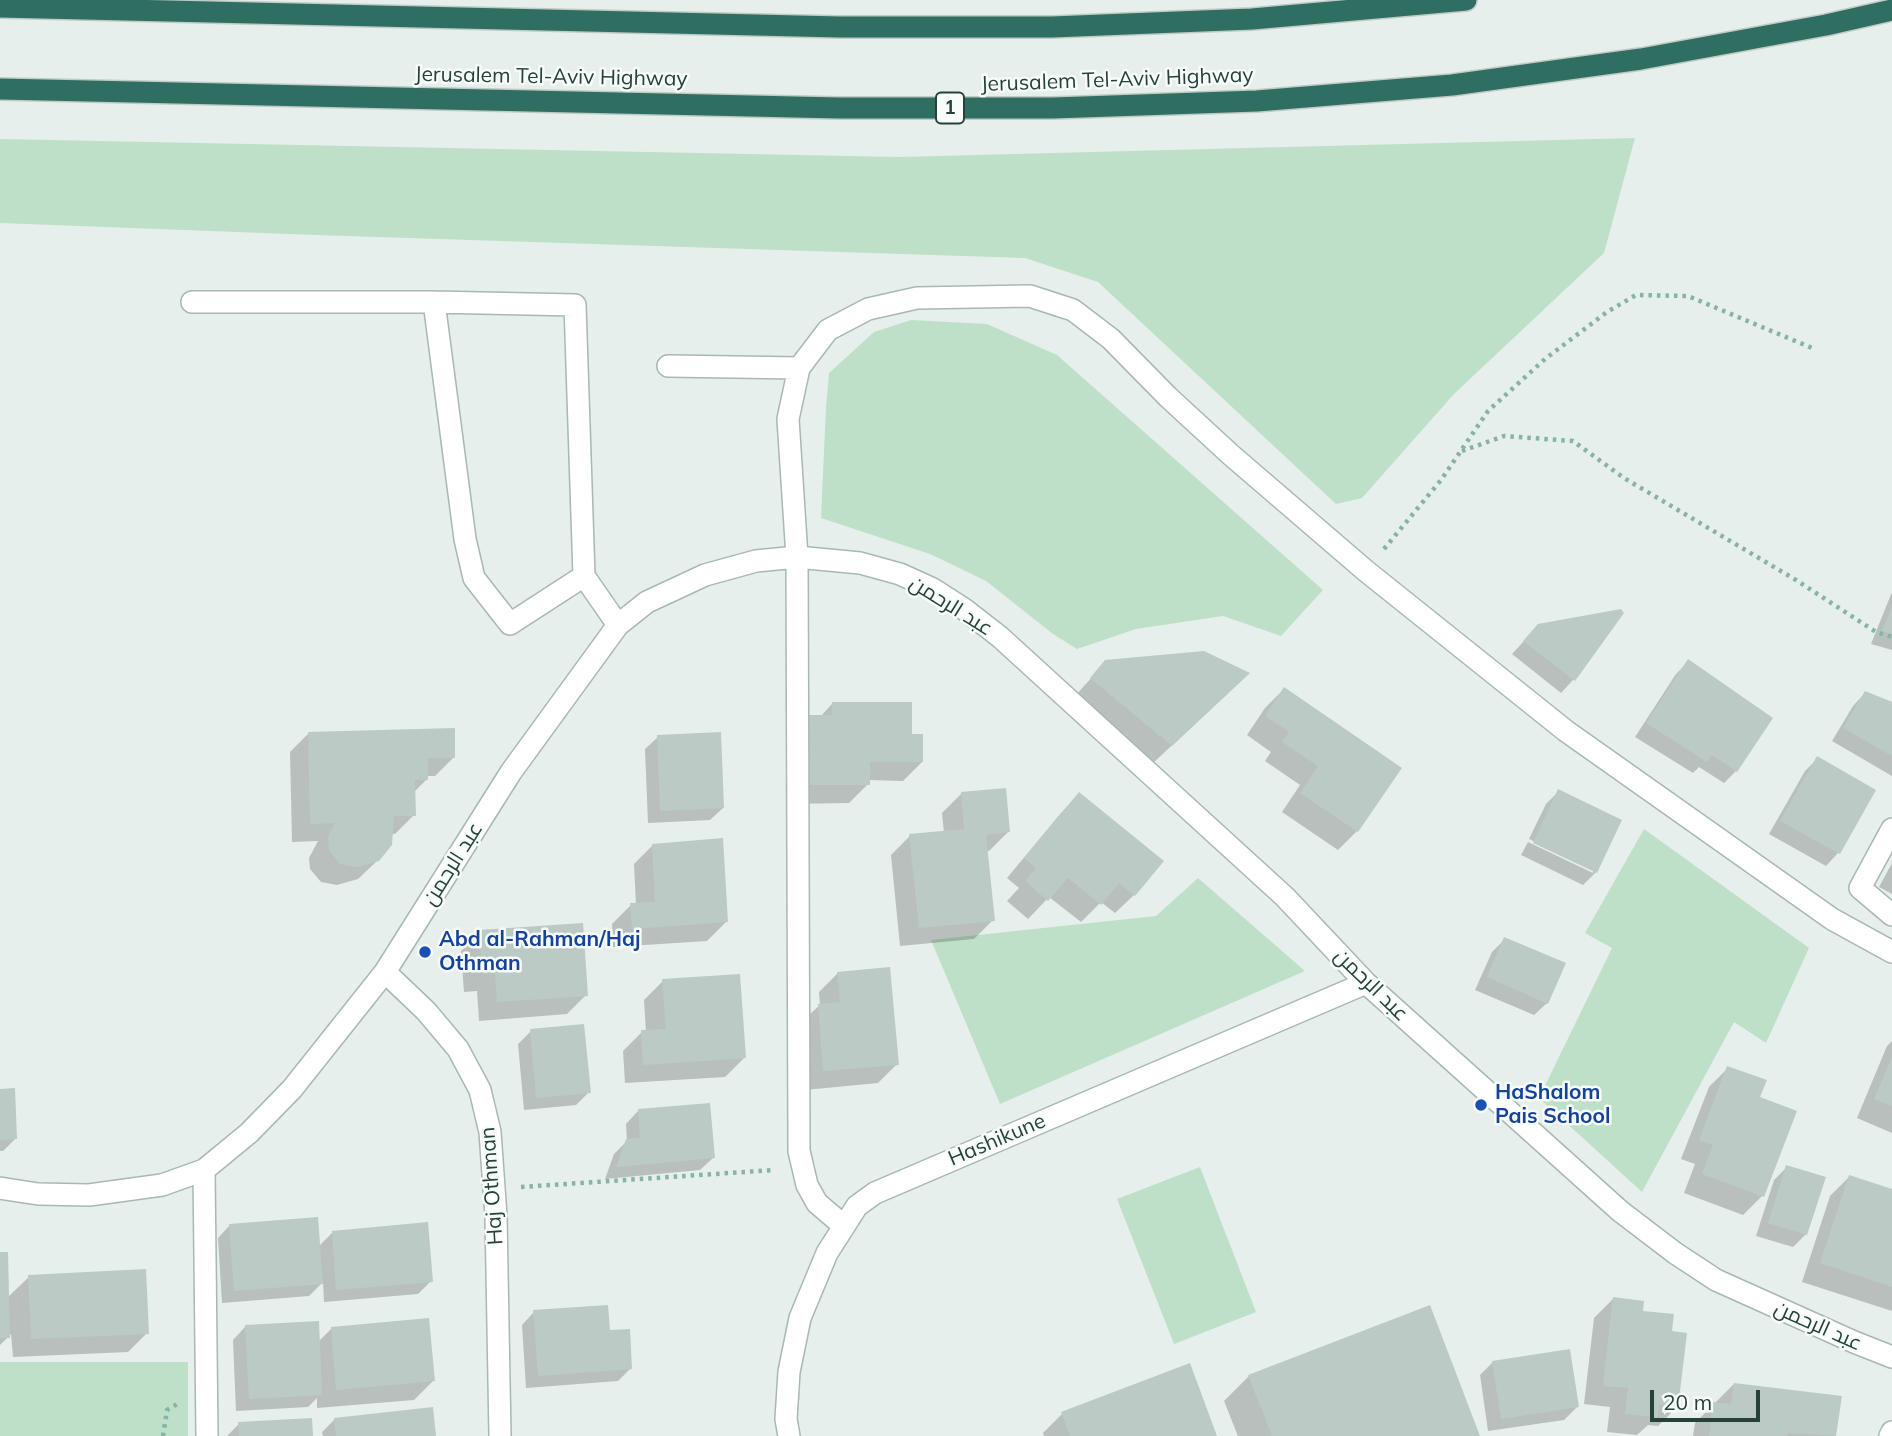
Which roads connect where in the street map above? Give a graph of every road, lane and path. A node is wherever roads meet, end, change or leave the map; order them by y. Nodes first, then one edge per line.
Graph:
1 (1466, 0) edge
2 (0, 7) edge
3 (1892, 10) edge
4 (0, 89) edge
5 (192, 302) dead end
6 (434, 302) junction
7 (1812, 348) dead end
8 (667, 366) dead end
9 (799, 368) junction
10 (1461, 451) junction
11 (797, 557) junction
12 (1366, 571) junction
13 (584, 576) junction
14 (618, 625) junction
15 (1892, 638) edge
16 (1892, 829) edge
17 (1892, 915) edge
18 (1892, 952) edge
19 (385, 972) junction
20 (1366, 983) junction
21 (803, 1168) junction
22 (204, 1170) junction
23 (0, 1188) edge
24 (494, 1189) junction
25 (844, 1226) junction
26 (1892, 1357) edge
27 (207, 1436) edge
28 (500, 1436) edge
29 (789, 1436) edge

1 - 2 highway
3 - 4 highway, Jerusalem Tel-Aviv Highway / 1
5 - 6 street
6 - 13 street
6 - 13 street
7 - 10 path
8 - 9 street
9 - 11 street
9 - 12 street
10 - 12 path
10 - 15 path
11 - 14 street, عبد الرحمن
11 - 20 street, عبد الرحمن
11 - 21 street
12 - 18 street
13 - 14 street
14 - 19 street, عبد الرحمن
16 - 17 street
19 - 22 street, عبد الرحمن
19 - 24 street, Haj Othman
20 - 25 street, Hashikune
20 - 26 street, عبد الرحمن
21 - 24 path
21 - 25 street
22 - 23 street, عبد الرحمن
22 - 27 street
24 - 28 street, Haj Othman
25 - 29 street, Hashikune

